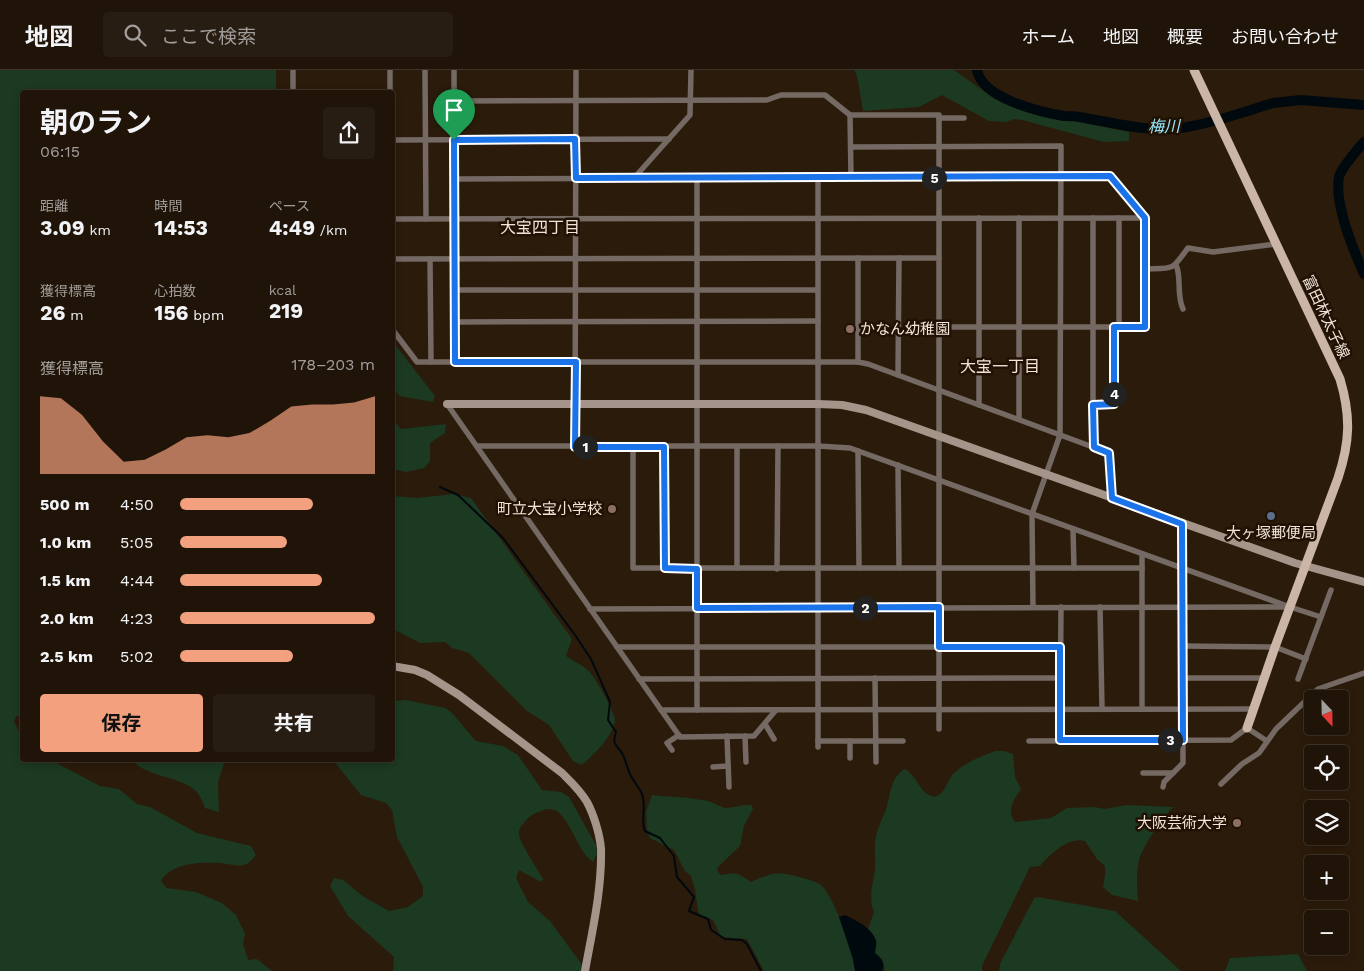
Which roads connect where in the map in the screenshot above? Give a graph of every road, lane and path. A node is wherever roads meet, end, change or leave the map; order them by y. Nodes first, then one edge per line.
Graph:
1 (293, 70) edge
2 (390, 70) edge
3 (425, 70) edge
4 (454, 70) edge
5 (576, 70) edge
6 (691, 70) edge
7 (1194, 70) edge
8 (293, 90) edge
9 (390, 90) edge
10 (575, 100) junction
11 (690, 100) junction
12 (454, 101) junction
13 (850, 116) junction
14 (939, 118) junction
15 (964, 118) dead end
16 (575, 139) junction
17 (669, 139) junction
18 (395, 140) edge
19 (425, 140) junction
20 (454, 140) junction
21 (850, 147) junction
22 (939, 147) junction
23 (818, 177) junction
24 (851, 177) junction
25 (1061, 177) junction
26 (454, 178) junction
27 (576, 178) junction
28 (635, 178) junction
29 (697, 178) junction
30 (939, 178) junction
31 (576, 218) junction
32 (818, 218) junction
33 (939, 218) junction
34 (979, 218) junction
35 (1019, 218) junction
36 (1061, 218) junction
37 (1093, 218) junction
38 (1119, 218) junction
39 (1145, 218) junction
40 (395, 219) edge
41 (426, 219) junction
42 (455, 219) junction
43 (697, 219) junction
44 (1276, 244) junction
45 (697, 258) junction
46 (818, 258) junction
47 (858, 258) junction
48 (898, 258) junction
49 (939, 258) junction
50 (430, 259) junction
51 (455, 259) junction
52 (576, 259) junction
53 (395, 260) edge
54 (1176, 265) junction
55 (1145, 269) junction
56 (455, 290) junction
57 (576, 290) junction
58 (697, 290) junction
59 (817, 290) junction
60 (1183, 309) dead end
61 (455, 322) junction
62 (576, 322) junction
63 (697, 322) junction
64 (818, 322) junction
65 (939, 327) junction
66 (979, 327) junction
67 (1019, 327) junction
68 (1061, 327) junction
69 (1092, 327) junction
70 (1116, 327) junction
71 (395, 333) edge
72 (818, 361) junction
73 (431, 362) junction
74 (455, 362) junction
75 (576, 362) junction
76 (697, 362) junction
77 (858, 362) junction
78 (898, 375) junction
79 (939, 390) junction
80 (447, 404) joint
81 (576, 404) junction
82 (697, 404) junction
83 (818, 404) junction
84 (979, 405) junction
85 (1093, 405) junction
86 (1019, 419) junction
87 (938, 435) junction
88 (1060, 435) junction
89 (477, 446) junction
90 (697, 446) junction
91 (778, 446) junction
92 (818, 446) junction
93 (575, 447) junction
94 (633, 447) junction
95 (664, 447) junction
96 (737, 447) junction
97 (1094, 447) junction
98 (858, 451) junction
99 (898, 466) junction
100 (1048, 474) junction
101 (939, 480) junction
102 (1112, 498) junction
103 (1032, 514) junction
104 (1182, 524) junction
105 (1073, 529) junction
106 (1142, 554) junction
107 (1306, 567) junction
108 (665, 568) junction
109 (738, 568) junction
110 (818, 568) junction
111 (858, 568) junction
112 (899, 568) junction
113 (939, 568) junction
114 (1033, 568) junction
115 (1074, 568) junction
116 (1142, 568) junction
117 (1182, 568) junction
118 (697, 569) junction
119 (777, 569) junction
120 (1364, 582) edge
121 (1331, 590) dead end
122 (939, 607) junction
123 (1033, 607) junction
124 (1100, 607) junction
125 (1142, 607) junction
126 (1182, 607) junction
127 (1290, 607) junction
128 (590, 608) junction
129 (697, 608) junction
130 (818, 608) junction
131 (1061, 608) junction
132 (1321, 617) junction
133 (1182, 646) junction
134 (617, 647) junction
135 (818, 647) junction
136 (939, 647) junction
137 (1060, 647) junction
138 (1275, 647) junction
139 (698, 648) junction
140 (1306, 659) junction
141 (395, 667) edge
142 (1364, 673) edge
143 (875, 678) junction
144 (939, 678) junction
145 (1060, 678) junction
146 (1182, 678) junction
147 (1264, 678) junction
148 (639, 679) junction
149 (698, 679) junction
150 (818, 679) junction
151 (1298, 679) dead end
152 (938, 709) junction
153 (1060, 709) junction
154 (1102, 709) junction
155 (1142, 709) junction
156 (1182, 709) junction
157 (1253, 709) junction
158 (661, 710) junction
159 (697, 710) junction
160 (776, 710) junction
161 (817, 710) junction
162 (875, 710) junction
163 (764, 724) junction
164 (1247, 728) junction
165 (939, 729) dead end
166 (679, 734) junction
167 (727, 736) junction
168 (745, 736) junction
169 (774, 739) dead end
170 (1060, 740) junction
171 (1183, 740) junction
172 (850, 741) junction
173 (876, 741) junction
174 (903, 741) dead end
175 (1028, 741) dead end
176 (1267, 742) junction
177 (672, 750) dead end
178 (850, 758) dead end
179 (746, 762) dead end
180 (876, 762) dead end
181 (728, 766) junction
182 (712, 767) dead end
183 (1143, 773) dead end
184 (1173, 773) junction
185 (1222, 784) dead end
186 (728, 787) dead end
187 (1164, 787) dead end
188 (585, 971) edge

1 - 8 street
2 - 9 street
3 - 19 street
4 - 12 street
5 - 10 street
6 - 11 street
7 - 44 main road, 富田林太子線
10 - 11 street
10 - 12 street
10 - 16 street
11 - 13 street
11 - 17 street
12 - 20 street
13 - 14 street
13 - 21 street
14 - 15 street
14 - 22 street
16 - 17 street
16 - 20 street
16 - 27 street
17 - 28 street
18 - 19 street
19 - 20 street
19 - 41 street
20 - 26 street
21 - 22 street
21 - 24 street
22 - 25 street
22 - 30 street
23 - 24 street
23 - 29 street
23 - 32 street
24 - 30 street
25 - 30 street
25 - 36 street
25 - 39 street
26 - 27 street
26 - 42 street
27 - 28 street
27 - 31 street
28 - 29 street
29 - 43 street
30 - 33 street
31 - 42 street
31 - 43 street
31 - 52 street
32 - 33 street
32 - 43 street
32 - 46 street
33 - 34 street
33 - 49 street
34 - 35 street
34 - 66 street
35 - 36 street
35 - 67 street
36 - 37 street
36 - 68 street
37 - 38 street
37 - 69 street
38 - 39 street
38 - 70 street
39 - 55 street
40 - 41 street
41 - 42 street
42 - 51 street
43 - 45 street
44 - 54 street
44 - 107 main road, 富田林太子線
45 - 46 street
45 - 52 street
45 - 58 street
46 - 47 street
46 - 59 street
47 - 48 street
47 - 77 street
48 - 49 street
48 - 78 street
49 - 65 street
50 - 51 street
50 - 53 street
50 - 73 street
51 - 52 street
51 - 56 street
52 - 57 street
54 - 55 street
54 - 60 street
55 - 70 street
56 - 57 street
56 - 61 street
57 - 58 street
57 - 62 street
58 - 59 street
58 - 63 street
59 - 64 street
61 - 62 street
61 - 74 street
62 - 63 street
62 - 75 street
63 - 64 street
63 - 76 street
64 - 72 street
65 - 66 street
65 - 79 street
66 - 67 street
66 - 84 street
67 - 68 street
67 - 86 street
68 - 69 street
68 - 88 street
69 - 70 street
69 - 85 street
70 - 85 street
71 - 73 street
72 - 76 street
72 - 77 street
72 - 83 street
73 - 74 street
74 - 75 street
75 - 76 street
75 - 81 street
76 - 82 street
77 - 78 street
78 - 79 street
79 - 84 street
79 - 87 street
80 - 81 street
80 - 89 street
81 - 82 street
81 - 93 street
82 - 83 street
82 - 90 street
83 - 87 street
83 - 92 street
84 - 86 street
85 - 97 street
86 - 88 street
87 - 100 street
87 - 101 street
88 - 97 street
88 - 100 street
89 - 93 street
89 - 128 street
90 - 95 street
90 - 96 street
90 - 118 street
91 - 92 street
91 - 96 street
91 - 119 street
92 - 98 street
92 - 110 street
93 - 94 street
94 - 95 street
94 - 108 street
95 - 108 street
96 - 109 street
97 - 102 street
98 - 99 street
98 - 111 street
99 - 101 street
99 - 112 street
100 - 102 street
100 - 103 street
101 - 103 street
101 - 113 street
102 - 104 street
103 - 105 street
103 - 114 street
104 - 107 street
104 - 117 street
105 - 106 street
105 - 115 street
106 - 116 street
106 - 117 street
107 - 120 street
107 - 127 main road, 富田林太子線
108 - 118 street
109 - 118 street
109 - 119 street
110 - 111 street
110 - 119 street
110 - 130 street
111 - 112 street
112 - 113 street
113 - 114 street
113 - 122 street
114 - 115 street
114 - 123 street
115 - 116 street
116 - 125 street
117 - 126 street
117 - 127 street
118 - 129 street
121 - 132 street
122 - 123 street
122 - 130 street
122 - 136 street
123 - 131 street
124 - 125 street
124 - 131 street
124 - 154 street
125 - 126 street
125 - 155 street
126 - 127 street
126 - 133 street
127 - 132 street
127 - 138 main road, 富田林太子線
128 - 129 street
128 - 134 street
129 - 130 street
129 - 139 street
130 - 135 street
131 - 137 street
132 - 140 street
133 - 138 street
133 - 146 street
134 - 139 street
134 - 148 street
135 - 136 street
135 - 139 street
135 - 150 street
136 - 137 street
136 - 144 street
137 - 145 street
138 - 140 street
138 - 147 main road, 富田林太子線
139 - 149 street
140 - 151 street
141 - 188 street
142 - 176 street
143 - 144 street
143 - 150 street
143 - 162 street
144 - 145 street
144 - 152 street
145 - 153 street
146 - 147 street
146 - 156 street
147 - 157 main road, 富田林太子線
148 - 149 street
148 - 158 street
149 - 150 street
149 - 159 street
150 - 161 street
152 - 153 street
152 - 162 street
152 - 165 street
153 - 154 street
153 - 170 street
154 - 155 street
155 - 156 street
156 - 157 street
156 - 171 street
157 - 164 main road, 富田林太子線
158 - 159 street
158 - 166 street
159 - 160 street
160 - 161 street
160 - 163 street
161 - 162 street
161 - 172 street
162 - 173 street
163 - 168 street
163 - 169 street
164 - 171 street
164 - 176 street
166 - 167 street
166 - 177 street
167 - 168 street
167 - 181 street
168 - 179 street
170 - 171 street
170 - 175 street
171 - 184 street
172 - 173 street
172 - 178 street
173 - 174 street
173 - 180 street
176 - 185 street
181 - 182 street
181 - 186 street
183 - 184 street
184 - 187 street

